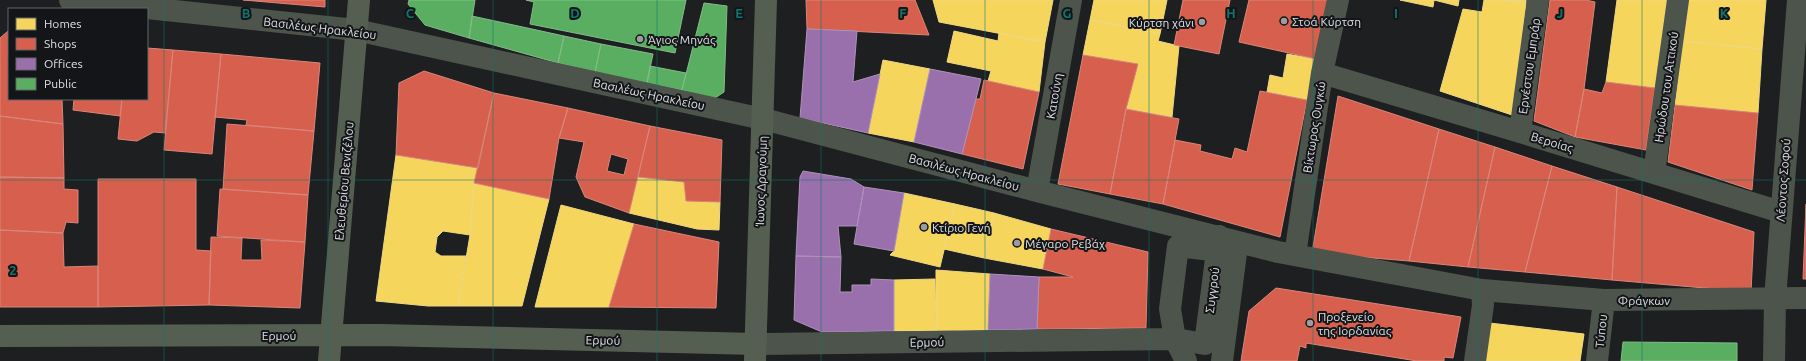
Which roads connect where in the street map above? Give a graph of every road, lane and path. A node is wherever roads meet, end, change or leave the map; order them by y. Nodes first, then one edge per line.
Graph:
1 (70, 0) edge
2 (358, 0) edge
3 (766, 0) edge
4 (1071, 0) edge
5 (1338, 0) edge
6 (1538, 0) edge
7 (1678, 0) edge
8 (1798, 0) edge
9 (146, 8) edge
10 (148, 8) edge
11 (356, 30) junction
12 (1322, 73) junction
13 (763, 119) junction
14 (1520, 132) junction
15 (1654, 174) junction
16 (1037, 191) junction
17 (1781, 212) junction
18 (1218, 244) junction
19 (1295, 255) junction
20 (1482, 290) junction
21 (1806, 298) edge
22 (1775, 299) junction
23 (1604, 300) junction
24 (0, 336) edge
25 (332, 336) junction
26 (1175, 339) junction
27 (1205, 344) joint
28 (756, 353) edge
29 (329, 361) edge
30 (1186, 361) edge
31 (1222, 361) edge
32 (1475, 361) edge
33 (1597, 361) edge
34 (1774, 361) edge

1 - 9 street, Βασιλέως Ηρακλείου
2 - 11 main road, Ελευθερίου Βενιζέλου
3 - 13 main road, Ίωνος Δραγούμη
4 - 16 street, Κατούνη
5 - 12 street, Βίκτωρος Ουγκώ
6 - 14 street, Ερνέστου Εμπράρ
7 - 15 street, Ηρώδου του Αττικού
8 - 17 street, Λέοντος Σοφού
10 - 11 street, Βασιλέως Ηρακλείου
11 - 13 street, Βασιλέως Ηρακλείου
11 - 25 main road, Ελευθερίου Βενιζέλου
12 - 14 street, Βεροίας
12 - 19 street, Βίκτωρος Ουγκώ
13 - 16 street, Βασιλέως Ηρακλείου
13 - 28 main road, Ίωνος Δραγούμη
14 - 15 street, Βεροίας
15 - 17 street, Βεροίας
16 - 18 street, Βασιλέως Ηρακλείου
17 - 22 street, Λέοντος Σοφού
18 - 19 street, Φράγκων
18 - 26 street
18 - 27 street, Συγγρού
18 - 31 street
19 - 20 street, Φράγκων
20 - 23 street, Φράγκων
20 - 32 street
21 - 22 street, Φράγκων
22 - 23 street, Φράγκων
22 - 34 street, Λέοντος Σοφού
23 - 33 street, Τύπου
24 - 25 main road, Ερμού
25 - 28 main road, Ερμού
25 - 29 main road, Ελευθερίου Βενιζέλου
26 - 27 street, Ερμού
26 - 28 street, Ερμού
26 - 30 street

